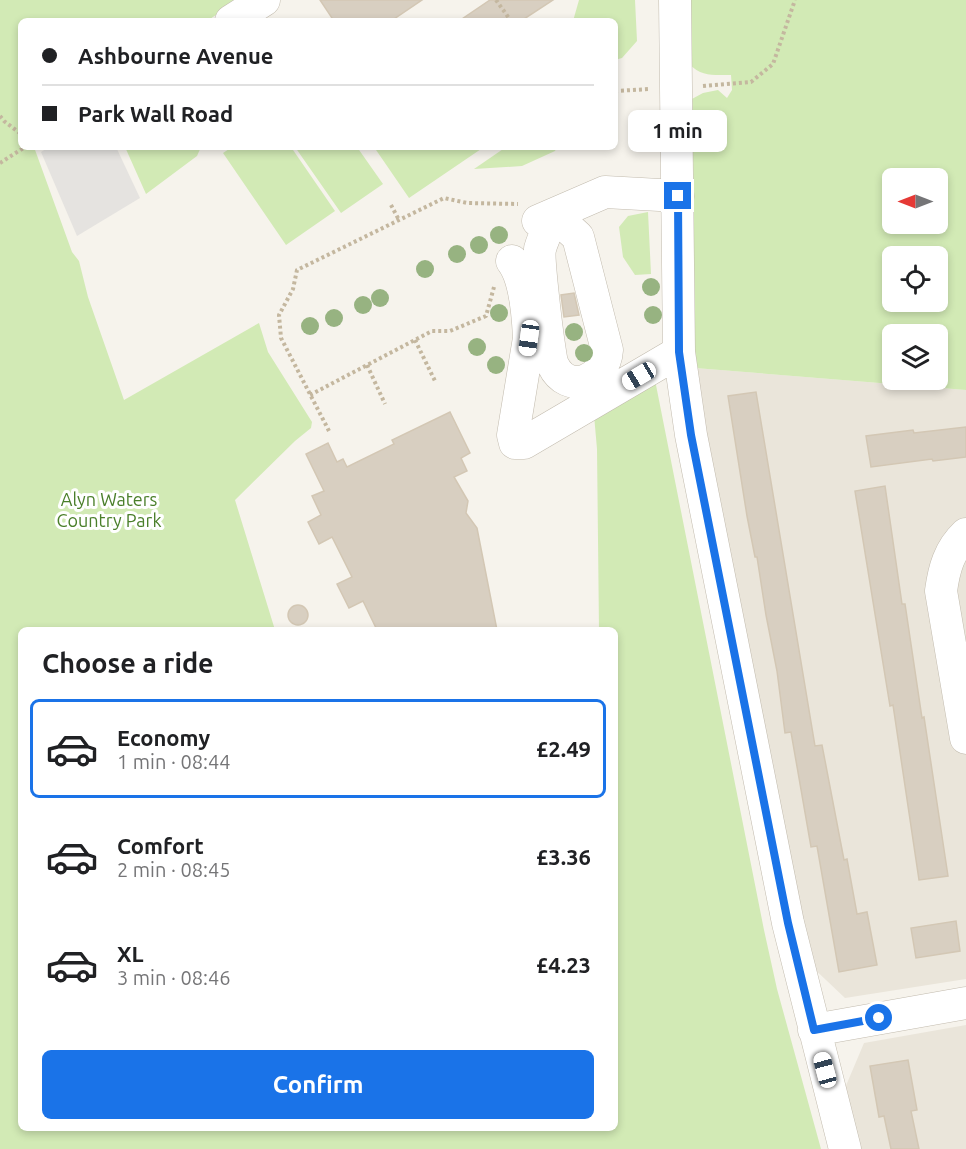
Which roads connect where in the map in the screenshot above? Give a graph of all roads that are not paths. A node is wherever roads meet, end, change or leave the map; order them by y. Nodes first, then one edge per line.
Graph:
1 (264, 0) edge
2 (675, 0) edge
3 (236, 18) edge
4 (678, 196) junction
5 (538, 213) road end
6 (504, 269) road end
7 (679, 352) junction
8 (966, 534) edge
9 (966, 738) edge
10 (966, 1003) edge
11 (814, 1030) junction
12 (845, 1149) edge

1 - 3 street
2 - 4 street
4 - 5 street
4 - 7 street
6 - 7 street
7 - 11 street
8 - 9 street
10 - 11 street
11 - 12 street

